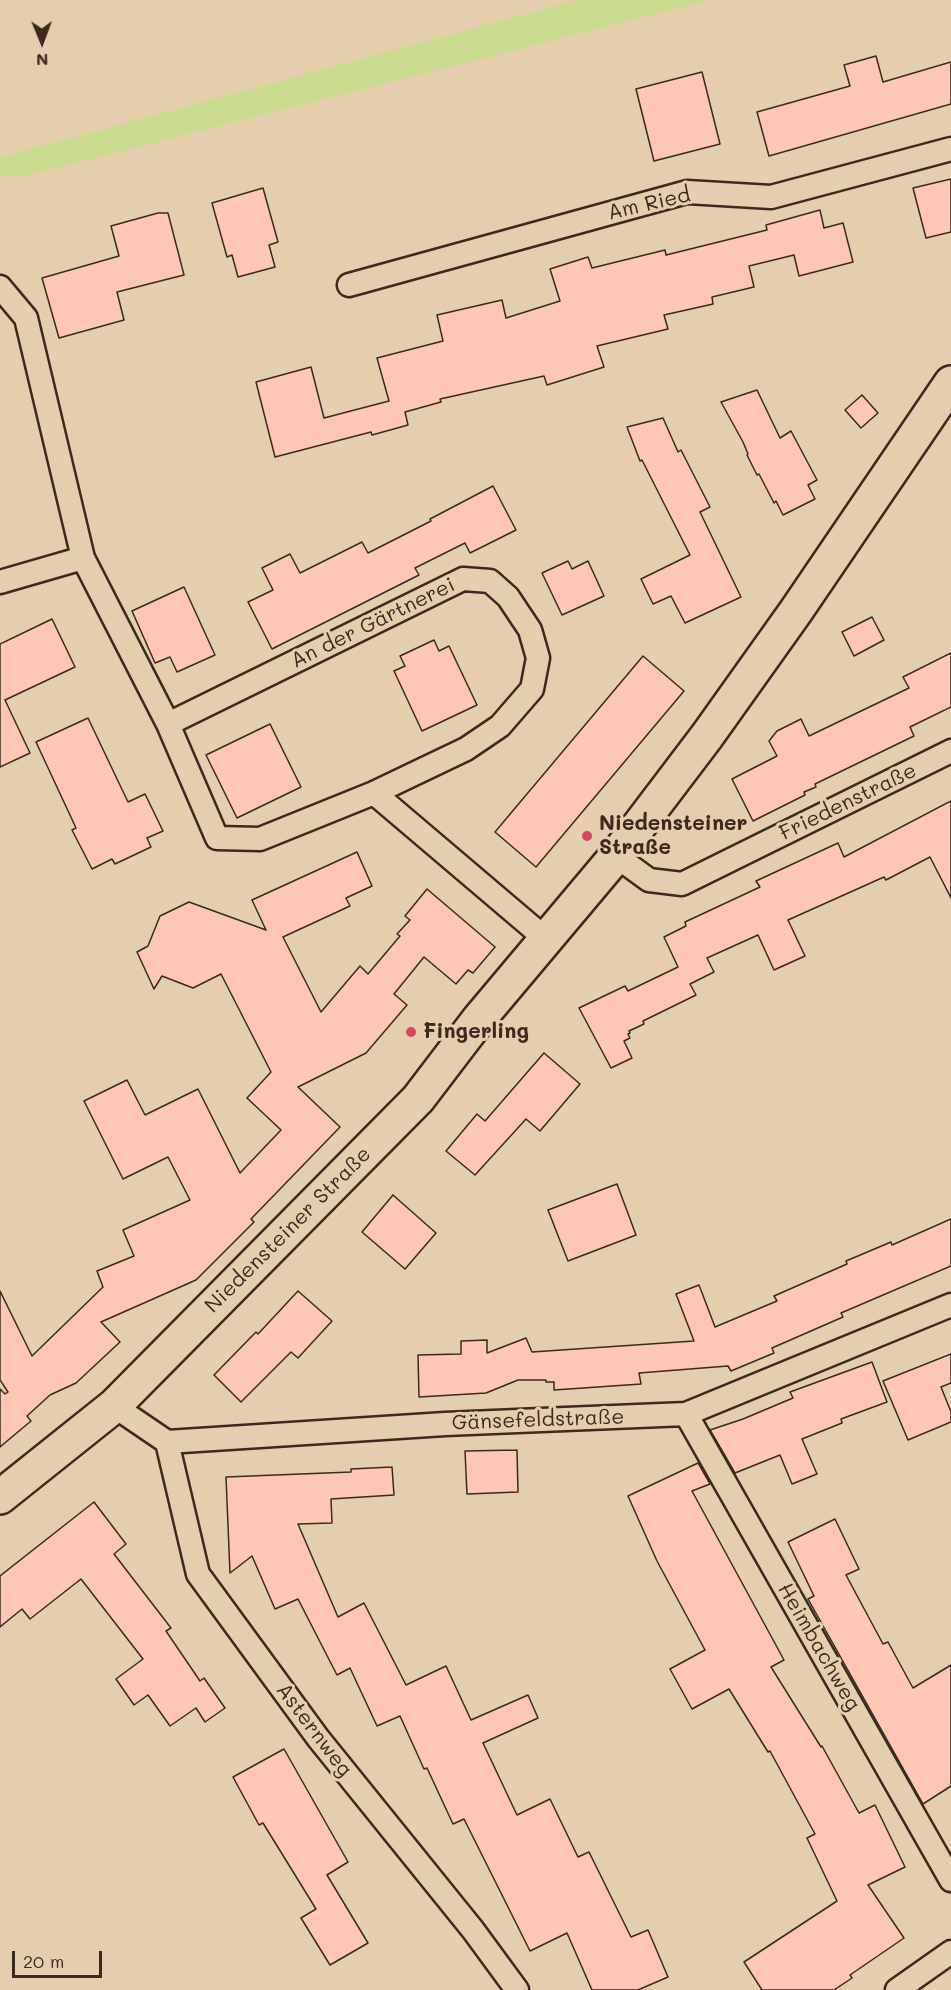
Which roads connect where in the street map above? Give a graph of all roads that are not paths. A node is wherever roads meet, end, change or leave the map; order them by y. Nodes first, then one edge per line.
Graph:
1 (951, 149) edge
2 (349, 285) dead end
3 (0, 287) edge
4 (951, 382) edge
5 (83, 558) junction
6 (0, 582) edge
7 (168, 724) junction
8 (951, 751) edge
9 (374, 793) junction
10 (616, 856) junction
11 (547, 940) junction
12 (951, 1305) edge
13 (114, 1406) junction
14 (686, 1414) junction
15 (167, 1442) junction
16 (0, 1497) edge
17 (951, 1880) edge
18 (951, 1952) edge
19 (517, 1990) edge
20 (897, 1990) edge

1 - 2 street, Am Ried
3 - 5 street, An der Gärtnerei
4 - 10 main road, Niedensteiner Straße
5 - 6 street
5 - 7 street, An der Gärtnerei
7 - 9 street, An der Gärtnerei
7 - 9 street, An der Gärtnerei
8 - 10 street, Friedenstraße
9 - 11 street
10 - 11 main road, Niedensteiner Straße
11 - 13 main road, Niedensteiner Straße
12 - 14 street, Gänsefeldstraße
13 - 15 street
13 - 16 main road, Niedensteiner Straße
14 - 15 street, Gänsefeldstraße
14 - 17 street, Heimbachweg
15 - 19 street, Asternweg
18 - 20 street

